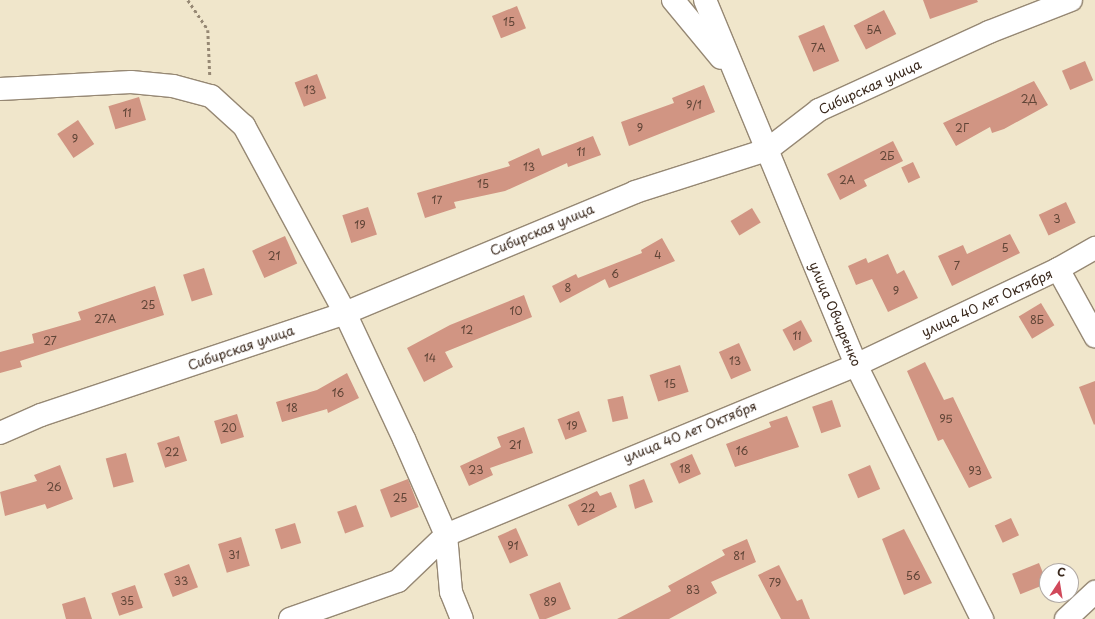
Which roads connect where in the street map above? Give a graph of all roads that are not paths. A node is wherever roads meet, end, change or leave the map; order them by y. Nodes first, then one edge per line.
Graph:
1 (673, 0) edge
2 (705, 0) edge
3 (1071, 0) edge
4 (734, 73) junction
5 (0, 90) edge
6 (767, 150) junction
7 (1095, 248) edge
8 (1058, 269) junction
9 (345, 313) junction
10 (1095, 336) edge
11 (856, 365) junction
12 (0, 433) edge
13 (446, 535) junction
14 (1095, 592) edge
15 (290, 619) edge
16 (462, 619) edge
17 (982, 619) edge
18 (1066, 619) edge

1 - 4 street
2 - 4 street, улица Овчаренко
3 - 6 street, Сибирская улица
4 - 6 street, улица Овчаренко
5 - 9 street
6 - 9 street, Сибирская улица
6 - 11 street, улица Овчаренко
7 - 8 street, улица 40 лет Октября
8 - 10 street
8 - 11 street, улица 40 лет Октября
9 - 12 street, Сибирская улица
9 - 13 street
11 - 13 street, улица 40 лет Октября
11 - 17 street, улица Овчаренко
13 - 15 street, улица 40 лет Октября
13 - 16 street
14 - 18 street

